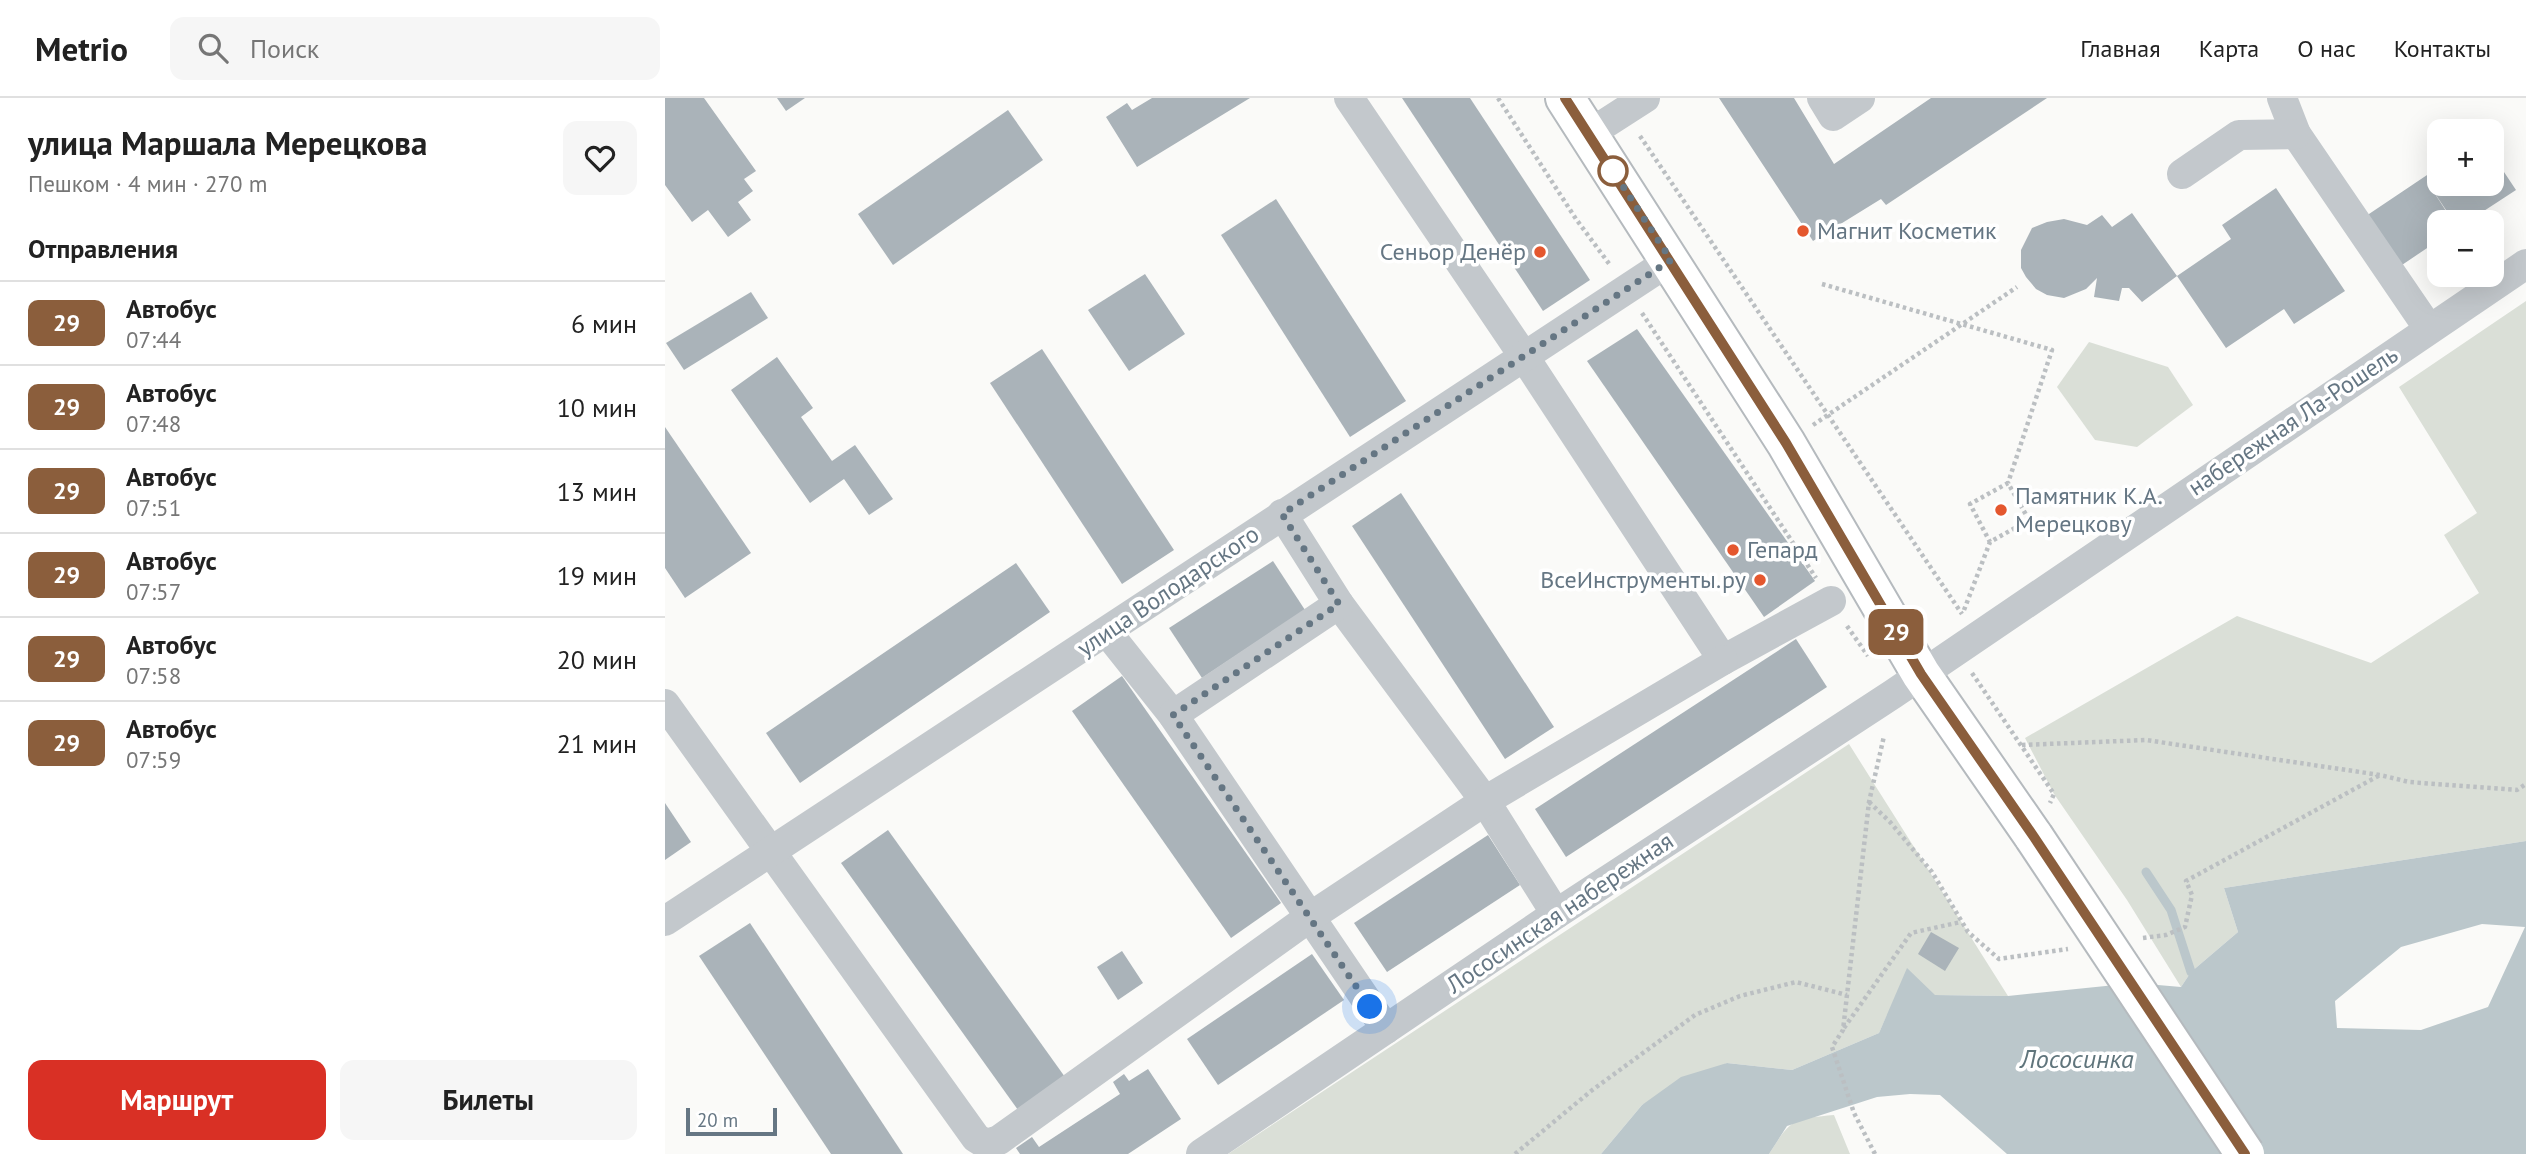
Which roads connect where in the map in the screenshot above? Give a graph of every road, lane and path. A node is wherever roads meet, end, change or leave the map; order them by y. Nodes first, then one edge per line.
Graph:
1 (1349, 98) edge
2 (1498, 98) edge
3 (1565, 98) edge
4 (1822, 98) edge
5 (1860, 98) edge
6 (2282, 98) edge
7 (1635, 105) edge
8 (1589, 134) junction
9 (2296, 134) junction
10 (2182, 174) dead end
11 (1671, 260) junction
12 (2526, 264) edge
13 (1822, 284) dead end
14 (1626, 288) junction
15 (2017, 288) dead end
16 (1962, 325) junction
17 (2429, 328) junction
18 (1523, 355) junction
19 (1829, 414) junction
20 (1786, 443) junction
21 (2008, 483) junction
22 (1282, 514) junction
23 (2029, 520) junction
24 (2096, 527) dead end
25 (1990, 542) junction
26 (1831, 601) junction
27 (1339, 604) junction
28 (1962, 614) junction
29 (1107, 632) junction
30 (1957, 650) junction
31 (1723, 660) junction
32 (1907, 684) junction
33 (665, 704) edge
34 (1173, 715) junction
35 (2380, 775) junction
36 (2526, 784) edge
37 (1485, 801) junction
38 (1869, 802) junction
39 (770, 853) junction
40 (1556, 914) junction
41 (1310, 917) junction
42 (665, 921) edge
43 (1961, 922) junction
44 (2140, 938) dead end
45 (2076, 948) dead end
46 (1847, 995) junction
47 (1386, 1029) junction
48 (1843, 1030) junction
49 (1201, 1154) edge
50 (1515, 1154) edge
51 (1875, 1154) edge
52 (2245, 1154) edge

1 - 18 street
2 - 14 path
3 - 8 main road
4 - 5 street
6 - 9 street
7 - 8 street
7 - 19 path
8 - 11 main road
9 - 10 street
9 - 17 street
11 - 14 street, улица Володарского
11 - 20 main road
12 - 17 street, набережная Ла-Рошель
13 - 16 path
14 - 18 street, улица Володарского
14 - 26 path
15 - 16 path
16 - 19 path
16 - 21 path
17 - 30 street, набережная Ла-Рошель
18 - 22 street, улица Володарского
18 - 31 street
19 - 20 path
19 - 28 path
20 - 32 main road
21 - 23 path
21 - 25 path
22 - 27 street
22 - 29 street, улица Володарского
23 - 24 path
23 - 25 path
25 - 28 path
26 - 31 street
26 - 32 path
27 - 34 street
27 - 37 street
28 - 30 path
29 - 34 street
29 - 39 street, улица Володарского
30 - 32 street, набережная Ла-Рошель
30 - 35 path
31 - 37 street
32 - 38 path
32 - 40 street, Лососинская набережная
32 - 52 main road, bridge
33 - 39 street
34 - 41 street
35 - 36 path
35 - 44 path
37 - 40 street
37 - 41 street
38 - 43 path
38 - 46 path
39 - 41 street
39 - 42 street, улица Володарского
40 - 47 street, Лососинская набережная
41 - 47 street
43 - 45 path
43 - 48 path
46 - 48 path
46 - 50 path
47 - 49 street, Лососинская набережная
48 - 51 path

